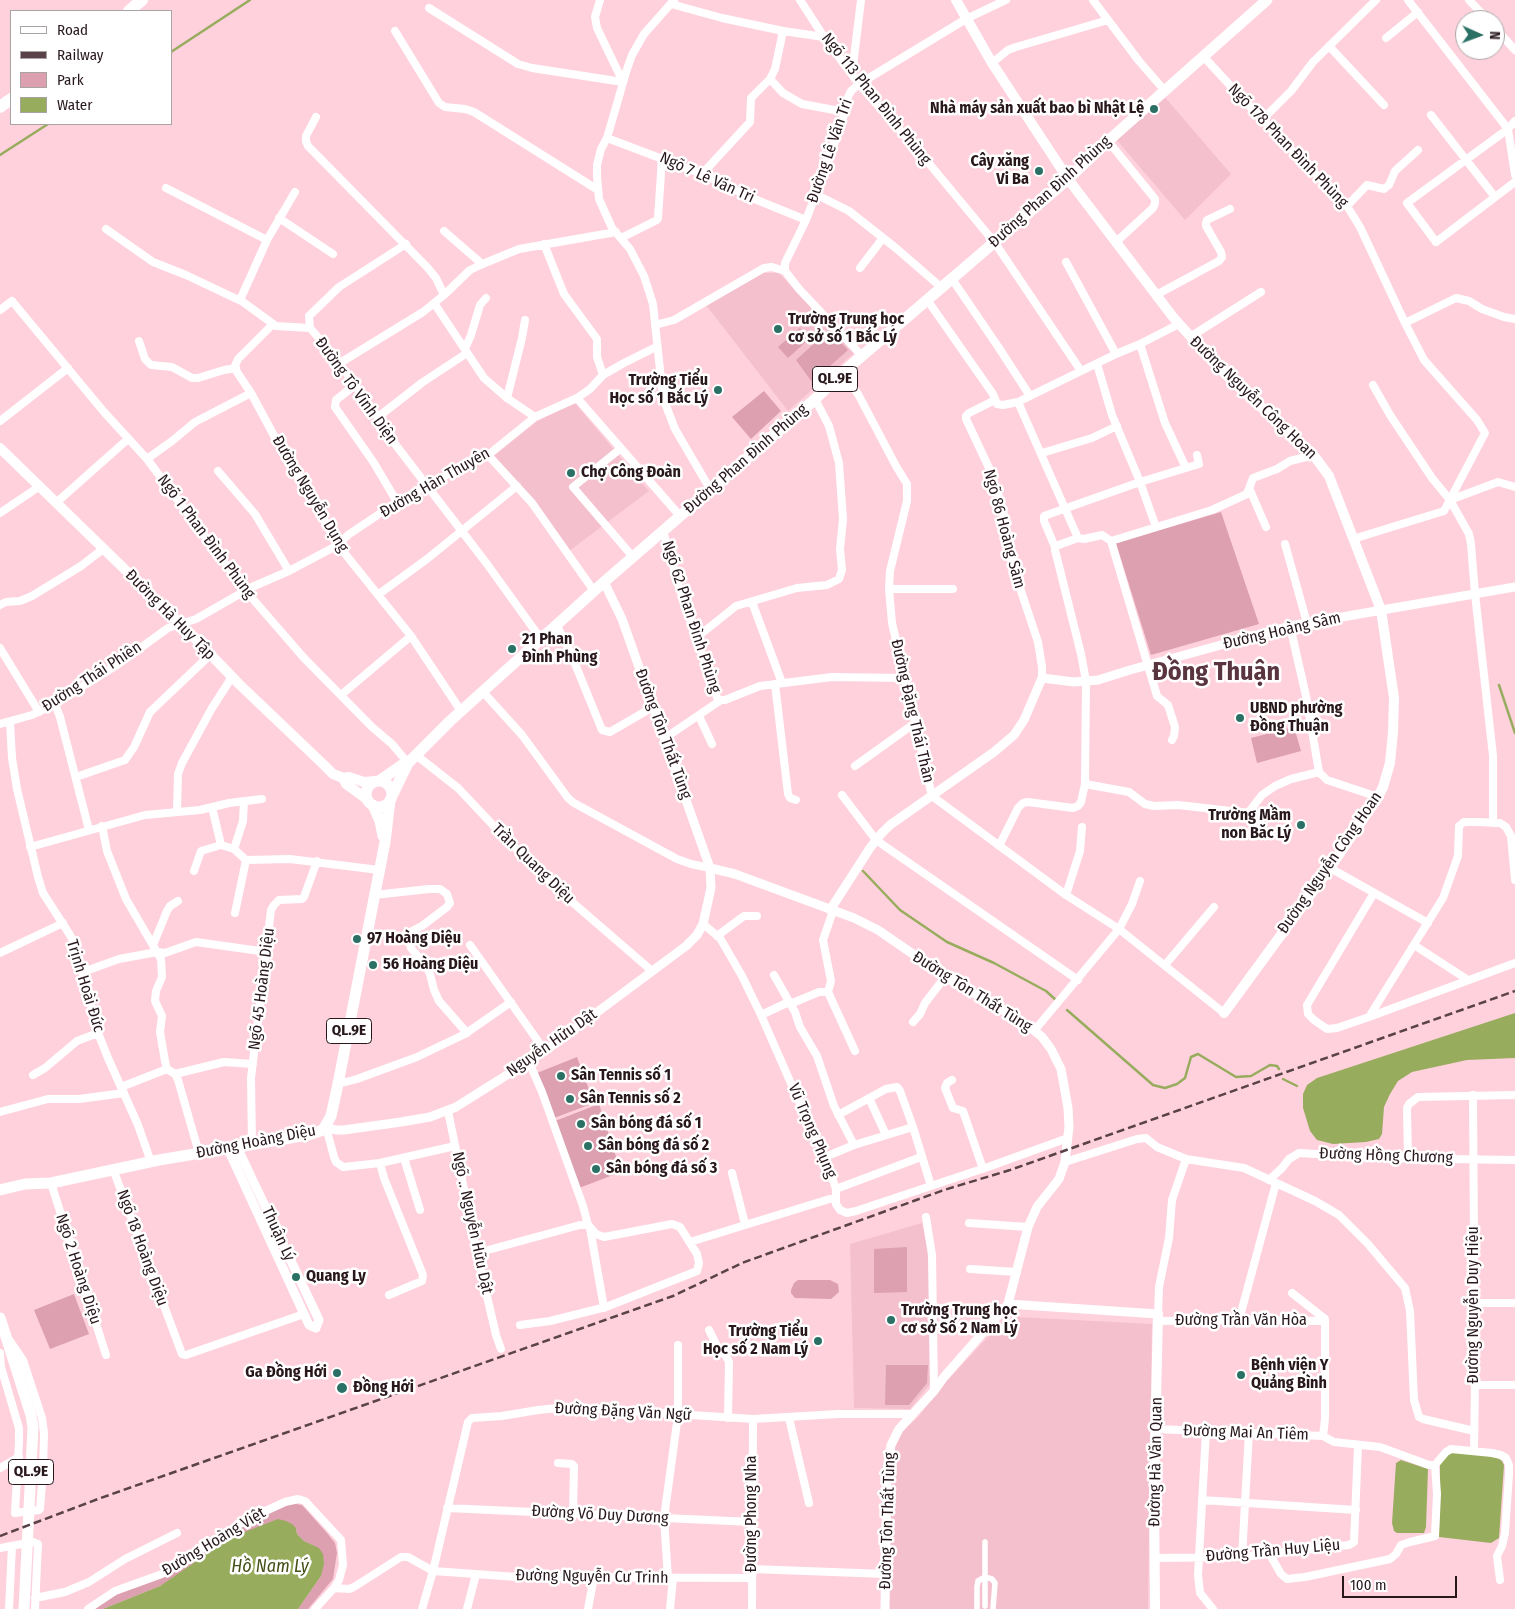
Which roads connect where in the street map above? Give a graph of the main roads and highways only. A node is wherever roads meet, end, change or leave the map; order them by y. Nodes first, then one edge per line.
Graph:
1 (142, 0) edge
2 (956, 0) edge
3 (1267, 0) edge
4 (130, 10) edge
5 (10, 99) edge
6 (0, 107) edge
7 (1068, 179) junction
8 (0, 448) edge
9 (412, 759) junction
10 (343, 778) junction
11 (378, 781) junction
12 (391, 798) junction
13 (371, 803) junction
14 (385, 842) junction
15 (1224, 1013) road end
16 (49, 1183) junction
17 (0, 1190) edge
18 (0, 1197) edge
19 (0, 1318) edge
20 (1158, 1318) road end
21 (3, 1339) edge
22 (17, 1609) edge
23 (24, 1609) edge
24 (1155, 1609) edge

1 - 4 highway
2 - 7 main road, Đường Nguyễn Công Hoan
3 - 7 main road, Đường Phan Đình Phùng / QL.9E
5 - 6 highway
7 - 9 main road, Đường Phan Đình Phùng / QL.9E
7 - 15 main road, Đường Nguyễn Công Hoan
8 - 10 main road, Đường Hà Huy Tập
9 - 11 main road, Đường Phan Đình Phùng / QL.9E
9 - 12 main road, Đường Phan Đình Phùng / QL.9E
10 - 11 main road, Đường Hà Huy Tập
10 - 13 main road, Đường Hà Huy Tập
11 - 12 main road
11 - 13 main road
12 - 13 main road
12 - 14 main road, Đường Hoàng Diệu / QL.9E
13 - 14 main road, Đường Hoàng Diệu / QL.9E
14 - 16 main road, Đường Hoàng Diệu / QL.9E
16 - 17 main road, Đường Hoàng Diệu
16 - 18 main road, Đường Hoàng Diệu
19 - 21 main road, QL.9E
20 - 24 main road, Đường Hà Văn Quan
21 - 22 main road, QL.9E
21 - 23 main road, QL.9E

